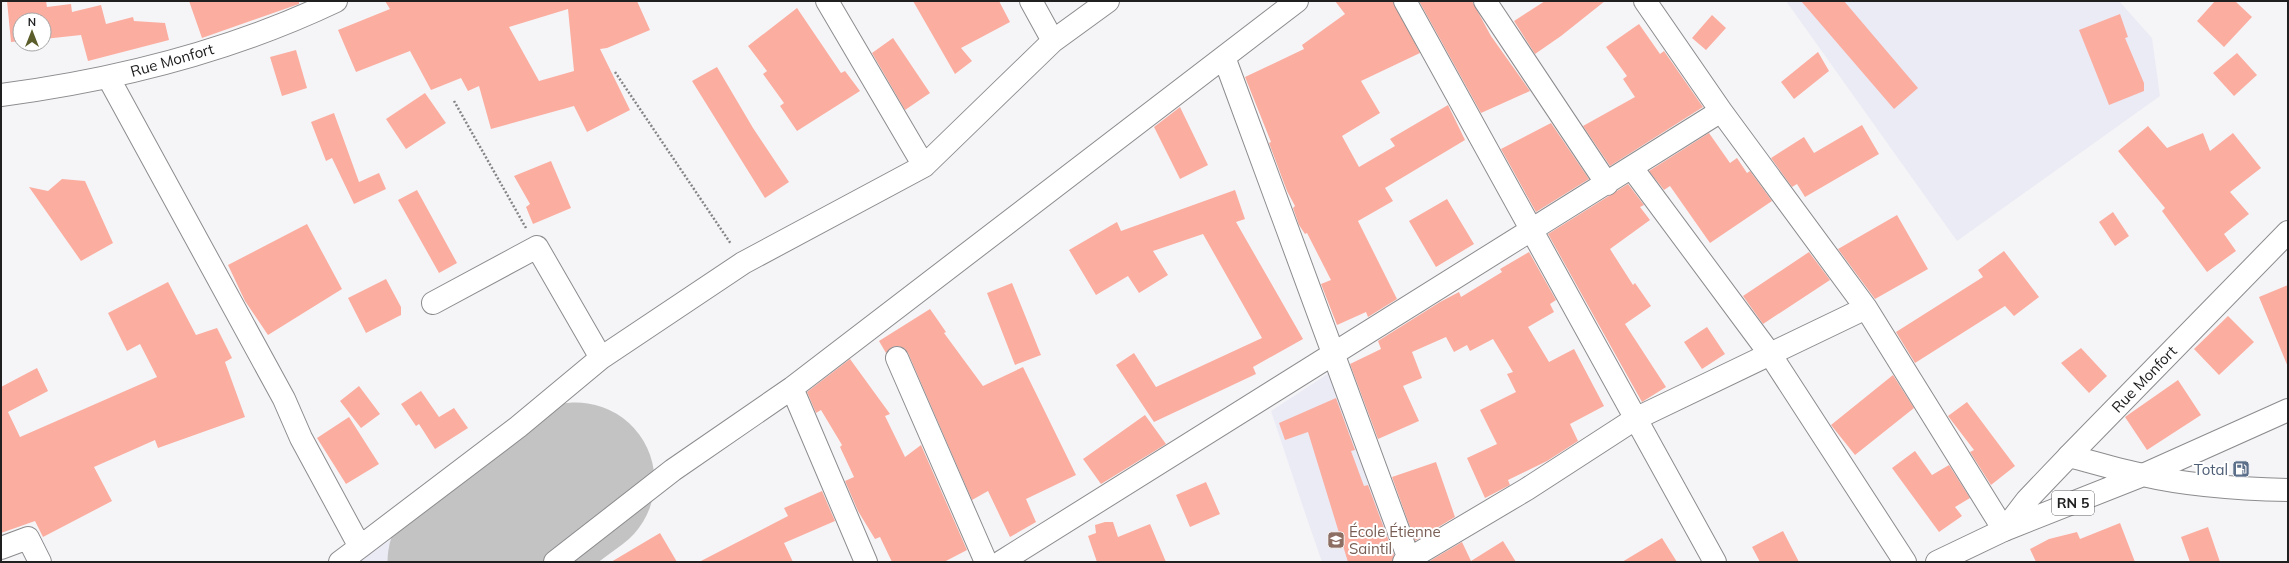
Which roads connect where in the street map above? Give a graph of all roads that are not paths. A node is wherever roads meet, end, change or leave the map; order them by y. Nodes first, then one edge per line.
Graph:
1 (336, 1) edge
2 (827, 1) edge
3 (1031, 1) edge
4 (1108, 1) edge
5 (1297, 1) edge
6 (1405, 1) edge
7 (1485, 1) edge
8 (1645, 1) edge
9 (1053, 42) junction
10 (1224, 57) junction
11 (108, 78) junction
12 (1, 95) edge
13 (1721, 112) junction
14 (924, 166) junction
15 (1632, 168) junction
16 (1607, 184) junction
17 (1531, 232) junction
18 (2288, 232) edge
19 (433, 303) dead end
20 (1866, 308) junction
21 (1770, 354) junction
22 (1332, 356) junction
23 (601, 358) junction
24 (896, 358) dead end
25 (792, 388) junction
26 (2288, 410) edge
27 (1635, 419) junction
28 (2069, 456) junction
29 (2143, 475) junction
30 (2288, 490) edge
31 (2004, 530) junction
32 (360, 547) junction
33 (1, 548) edge
34 (1407, 561) edge
35 (40, 562) edge
36 (340, 562) edge
37 (555, 562) edge
38 (866, 562) edge
39 (986, 562) edge
40 (1001, 562) edge
41 (1715, 562) edge
42 (1905, 562) edge
43 (1937, 562) edge

1 - 11 street, Rue Monfort
2 - 14 street
3 - 9 street
4 - 9 street
5 - 10 street
6 - 17 street
7 - 16 street
8 - 13 street
9 - 14 street
10 - 22 street
10 - 25 street
11 - 12 street, Rue Monfort
11 - 32 street
13 - 15 street
13 - 20 street
14 - 23 street
15 - 16 street
15 - 21 street
16 - 17 street
17 - 22 street
17 - 27 street
18 - 28 street, Rue Monfort
19 - 23 street
20 - 21 street
20 - 31 street
21 - 27 street
21 - 42 street
22 - 34 street
22 - 40 street
23 - 32 street
24 - 39 street
25 - 37 street
25 - 38 street
26 - 29 street, RN 5
27 - 34 street
27 - 41 street
28 - 29 street
28 - 31 street, Rue Monfort
29 - 30 street
29 - 31 street, RN 5
31 - 43 street, RN 5
32 - 36 street
33 - 35 street

